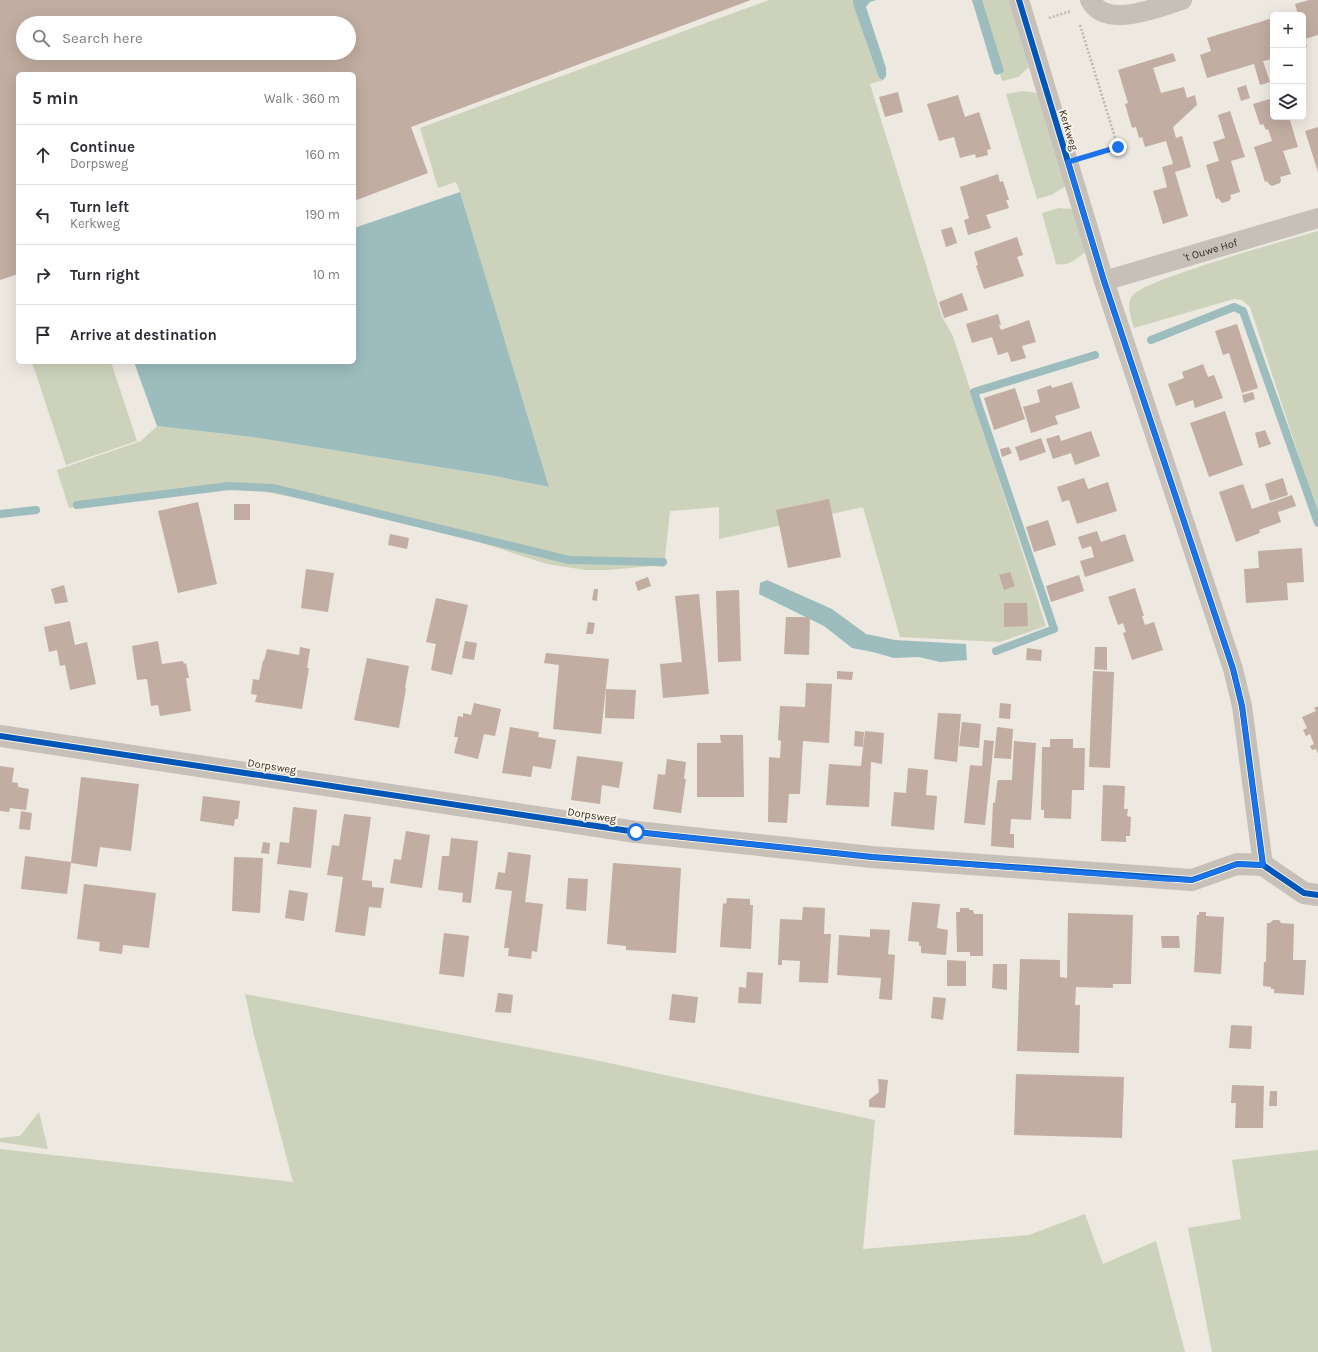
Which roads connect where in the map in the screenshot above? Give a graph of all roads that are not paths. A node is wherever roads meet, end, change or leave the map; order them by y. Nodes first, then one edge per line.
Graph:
1 (1019, 0) edge
2 (1182, 0) edge
3 (1086, 5) edge
4 (1318, 218) edge
5 (1104, 281) junction
6 (0, 736) edge
7 (1263, 865) junction
8 (1318, 895) edge

1 - 5 street, Kerkweg
2 - 3 street
4 - 5 street, 't Ouwe Hof
5 - 7 street, Kerkweg
6 - 7 street, Dorpsweg
7 - 8 street

